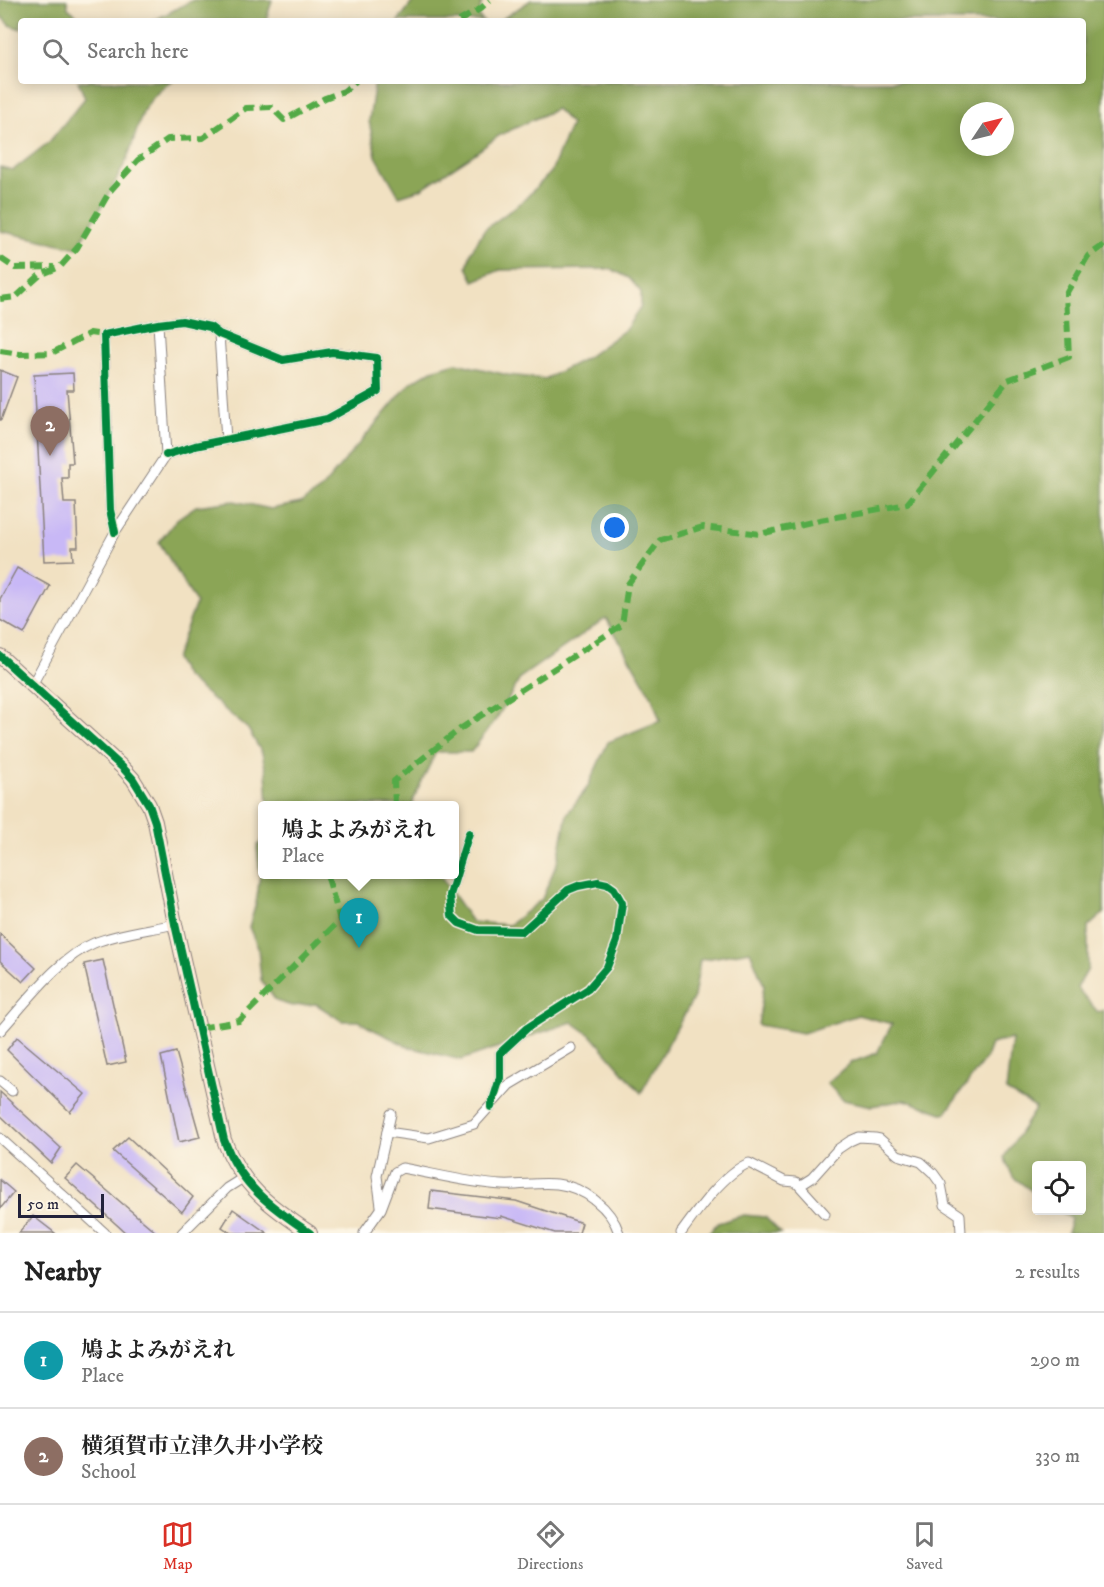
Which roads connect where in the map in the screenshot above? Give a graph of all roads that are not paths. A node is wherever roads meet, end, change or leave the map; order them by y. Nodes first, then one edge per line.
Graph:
1 (158, 324) junction
2 (219, 334) junction
3 (226, 440) junction
4 (166, 455) junction
5 (115, 532) junction
6 (0, 656) edge
7 (32, 686) junction
8 (469, 833) dead end
9 (459, 866) edge
10 (455, 879) edge
11 (175, 924) junction
12 (0, 1031) edge
13 (572, 1048) dead end
14 (0, 1081) edge
15 (12, 1091) dead end
16 (490, 1107) junction
17 (392, 1114) dead end
18 (387, 1132) junction
19 (0, 1138) edge
20 (243, 1178) junction
21 (801, 1185) junction
22 (381, 1209) junction
23 (825, 1214) dead end
24 (105, 1233) edge
25 (182, 1233) edge
26 (310, 1233) edge
27 (364, 1233) edge
28 (619, 1233) edge
29 (681, 1233) edge
30 (961, 1233) edge

1 - 2 street
1 - 4 street
1 - 5 street
2 - 3 street
2 - 3 street
3 - 4 street
4 - 5 street
5 - 7 street
6 - 7 street
7 - 11 street
8 - 9 street
10 - 16 street
11 - 12 street
11 - 20 street
13 - 16 street
14 - 15 street
16 - 18 street
17 - 18 street
18 - 22 street
19 - 24 street
20 - 25 street
20 - 26 street
21 - 23 street
21 - 29 street
21 - 30 street
22 - 27 street
22 - 28 street

